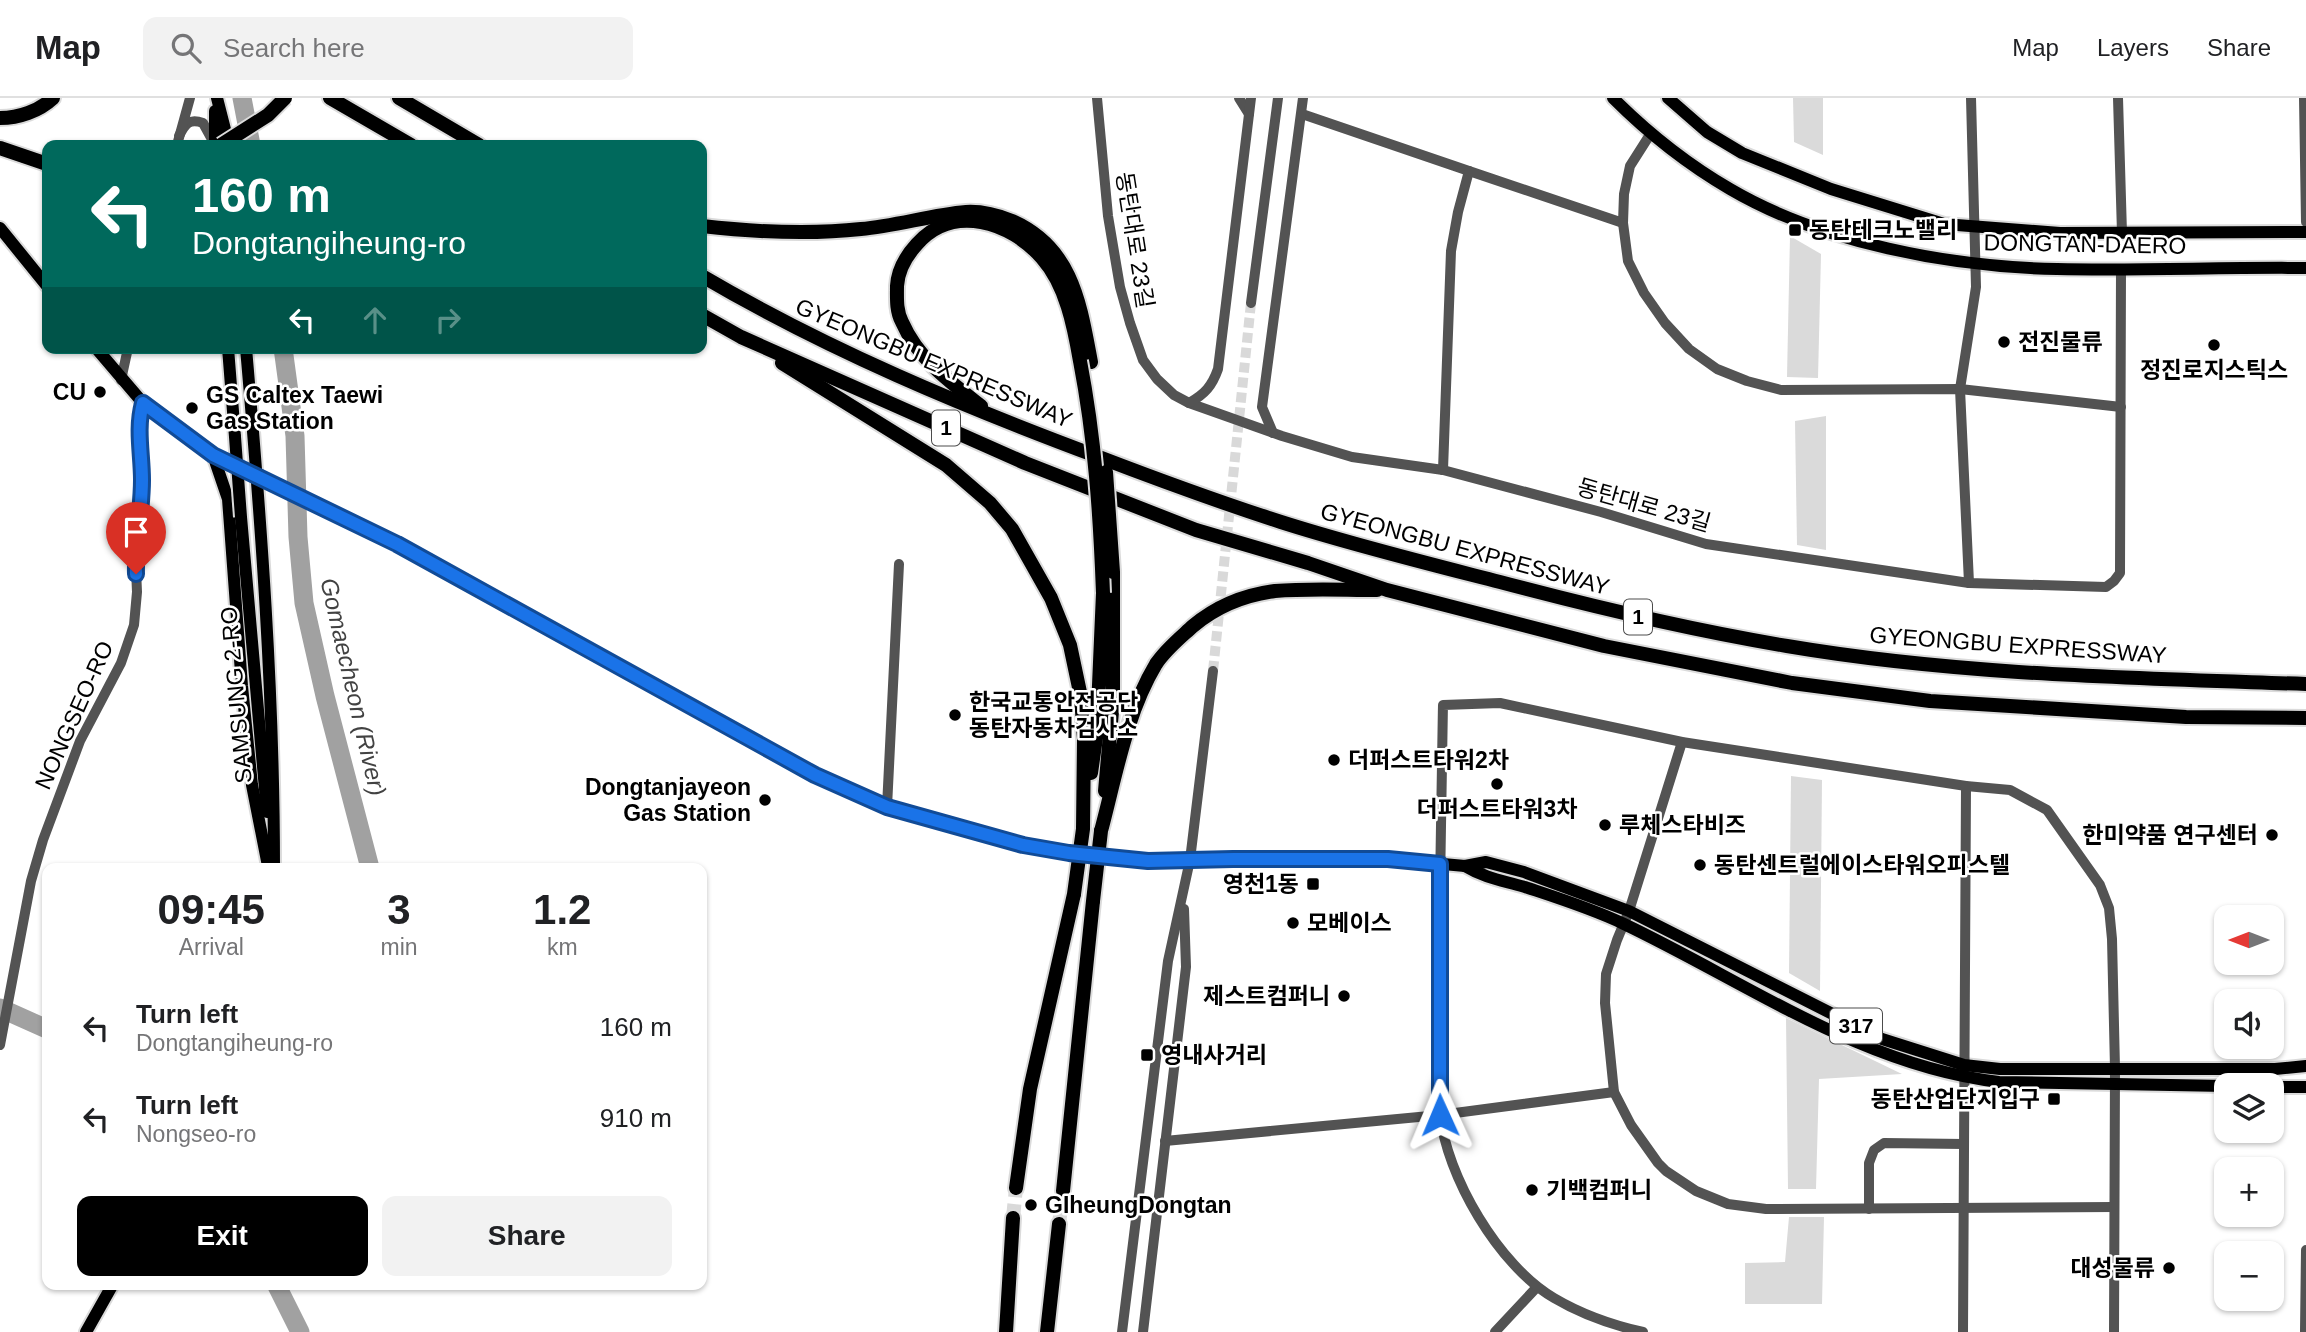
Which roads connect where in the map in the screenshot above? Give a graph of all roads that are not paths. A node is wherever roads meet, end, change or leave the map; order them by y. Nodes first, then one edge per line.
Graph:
1 (53, 98) edge
2 (190, 98) edge
3 (217, 98) edge
4 (285, 98) edge
5 (330, 98) edge
6 (399, 98) edge
7 (1097, 98) edge
8 (1239, 98) edge
9 (1251, 98) edge
10 (1278, 98) edge
11 (1303, 98) edge
12 (1613, 98) edge
13 (1668, 98) edge
14 (1970, 98) edge
15 (2118, 98) edge
16 (2304, 98) edge
17 (1249, 114) junction
18 (1301, 114) junction
19 (0, 118) edge
20 (1651, 133) junction
21 (178, 140) edge
22 (178, 140) edge
23 (214, 140) edge
24 (217, 140) edge
25 (226, 140) edge
26 (228, 140) edge
27 (402, 140) edge
28 (470, 140) edge
29 (0, 148) edge
30 (42, 162) edge
31 (1469, 170) junction
32 (2306, 222) edge
33 (1623, 223) junction
34 (1975, 226) junction
35 (707, 227) edge
36 (0, 228) edge
37 (2306, 232) edge
38 (2122, 233) junction
39 (1976, 263) junction
40 (2306, 268) edge
41 (2121, 269) junction
42 (707, 279) edge
43 (42, 280) edge
44 (1251, 303) tunnel mouth
45 (707, 318) edge
46 (740, 337) junction
47 (101, 354) edge
48 (127, 354) edge
49 (228, 354) edge
50 (247, 354) edge
51 (1085, 362) junction
52 (121, 380) junction
53 (1960, 389) junction
54 (143, 403) junction
55 (1189, 403) junction
56 (2121, 408) junction
57 (995, 418) junction
58 (1273, 433) junction
59 (213, 455) junction
60 (1443, 470) junction
61 (263, 479) junction
62 (899, 564) dead end
63 (1969, 583) junction
64 (1387, 590) junction
65 (1213, 671) tunnel mouth
66 (2306, 684) edge
67 (2306, 718) edge
68 (1682, 741) junction
69 (1966, 786) junction
70 (887, 807) junction
71 (1083, 829) junction
72 (1101, 831) junction
73 (1191, 860) junction
74 (270, 863) edge
75 (271, 863) edge
76 (271, 863) edge
77 (1440, 864) junction
78 (1183, 895) junction
79 (1626, 917) junction
80 (0, 1045) edge
81 (2306, 1066) edge
82 (2115, 1068) junction
83 (1964, 1071) junction
84 (2115, 1084) junction
85 (2214, 1086) edge
86 (2284, 1087) edge
87 (2306, 1087) edge
88 (1614, 1092) junction
89 (1440, 1115) junction
90 (1165, 1141) junction
91 (1964, 1144) junction
92 (1016, 1188) tunnel mouth
93 (1063, 1191) tunnel mouth
94 (2114, 1207) junction
95 (1869, 1209) junction
96 (1964, 1209) junction
97 (1013, 1218) tunnel mouth
98 (1059, 1224) tunnel mouth
99 (2306, 1250) edge
100 (1537, 1287) junction
101 (110, 1290) edge
102 (86, 1332) edge
103 (1006, 1332) edge
104 (1047, 1332) edge
105 (1122, 1332) edge
106 (1143, 1332) edge
107 (1495, 1332) edge
108 (1643, 1332) edge
109 (1963, 1332) edge
110 (2114, 1332) edge
111 (2305, 1332) edge

1 - 19 highway
2 - 21 street
3 - 24 main road
3 - 26 main road
4 - 25 highway, bridge
5 - 27 highway
6 - 28 highway
7 - 55 street, 동탄대로 23길
8 - 17 street
9 - 17 street
10 - 44 street
11 - 18 street
12 - 20 main road, DONGTAN-DAERO
13 - 34 main road, DONGTAN-DAERO
14 - 34 street
15 - 38 street
16 - 32 street
17 - 55 street
18 - 31 street
18 - 58 street
20 - 33 street
20 - 39 main road, DONGTAN-DAERO
22 - 23 street
29 - 30 highway
31 - 33 street
31 - 60 street
33 - 53 street
34 - 38 main road, DONGTAN-DAERO
34 - 39 street
35 - 51 highway
36 - 43 main road
37 - 38 main road, DONGTAN-DAERO
39 - 41 main road, DONGTAN-DAERO
39 - 53 street
40 - 41 main road, DONGTAN-DAERO
41 - 56 street, 동탄대로 23길
42 - 57 highway, GYEONGBU EXPRESSWAY / 1
45 - 46 highway, 1
46 - 64 highway, 1
46 - 71 highway
47 - 52 main road, 317
48 - 52 street
49 - 75 main road, SAMSUNG 2-RO, bridge
50 - 61 main road
51 - 57 highway
51 - 71 highway, bridge
51 - 72 highway, bridge
52 - 54 main road, 317
53 - 56 street
53 - 63 street
54 - 59 main road, 317
54 - 80 street, NONGSEO-RO
55 - 58 street, 동탄대로 23길
56 - 63 street, 동탄대로 23길
57 - 66 highway, GYEONGBU EXPRESSWAY / 1
58 - 60 street, 동탄대로 23길
59 - 61 main road, 317
59 - 74 main road
60 - 63 street, 동탄대로 23길
61 - 70 main road, 317
61 - 76 main road
62 - 70 street
64 - 67 highway, 1
64 - 72 highway
65 - 73 street
68 - 69 street
68 - 77 street
68 - 79 street
69 - 82 street
69 - 83 street
70 - 73 main road, 317
71 - 92 highway, bridge
72 - 93 highway, bridge
73 - 77 main road, 317
73 - 78 street
77 - 79 main road, 317
77 - 89 street
78 - 90 street
78 - 105 street
79 - 83 main road, 317
79 - 88 street
81 - 82 main road, 317
82 - 83 main road, 317
82 - 84 street
83 - 84 main road, 317
83 - 91 street
84 - 85 main road, 317
84 - 94 street
86 - 87 main road
88 - 89 street
88 - 95 street
89 - 90 street
89 - 100 street
90 - 106 street
91 - 95 street
91 - 96 street
94 - 96 street
94 - 110 street
95 - 96 street
96 - 109 street
97 - 103 highway
98 - 104 highway
99 - 111 street
100 - 107 street
100 - 108 street
101 - 102 main road

